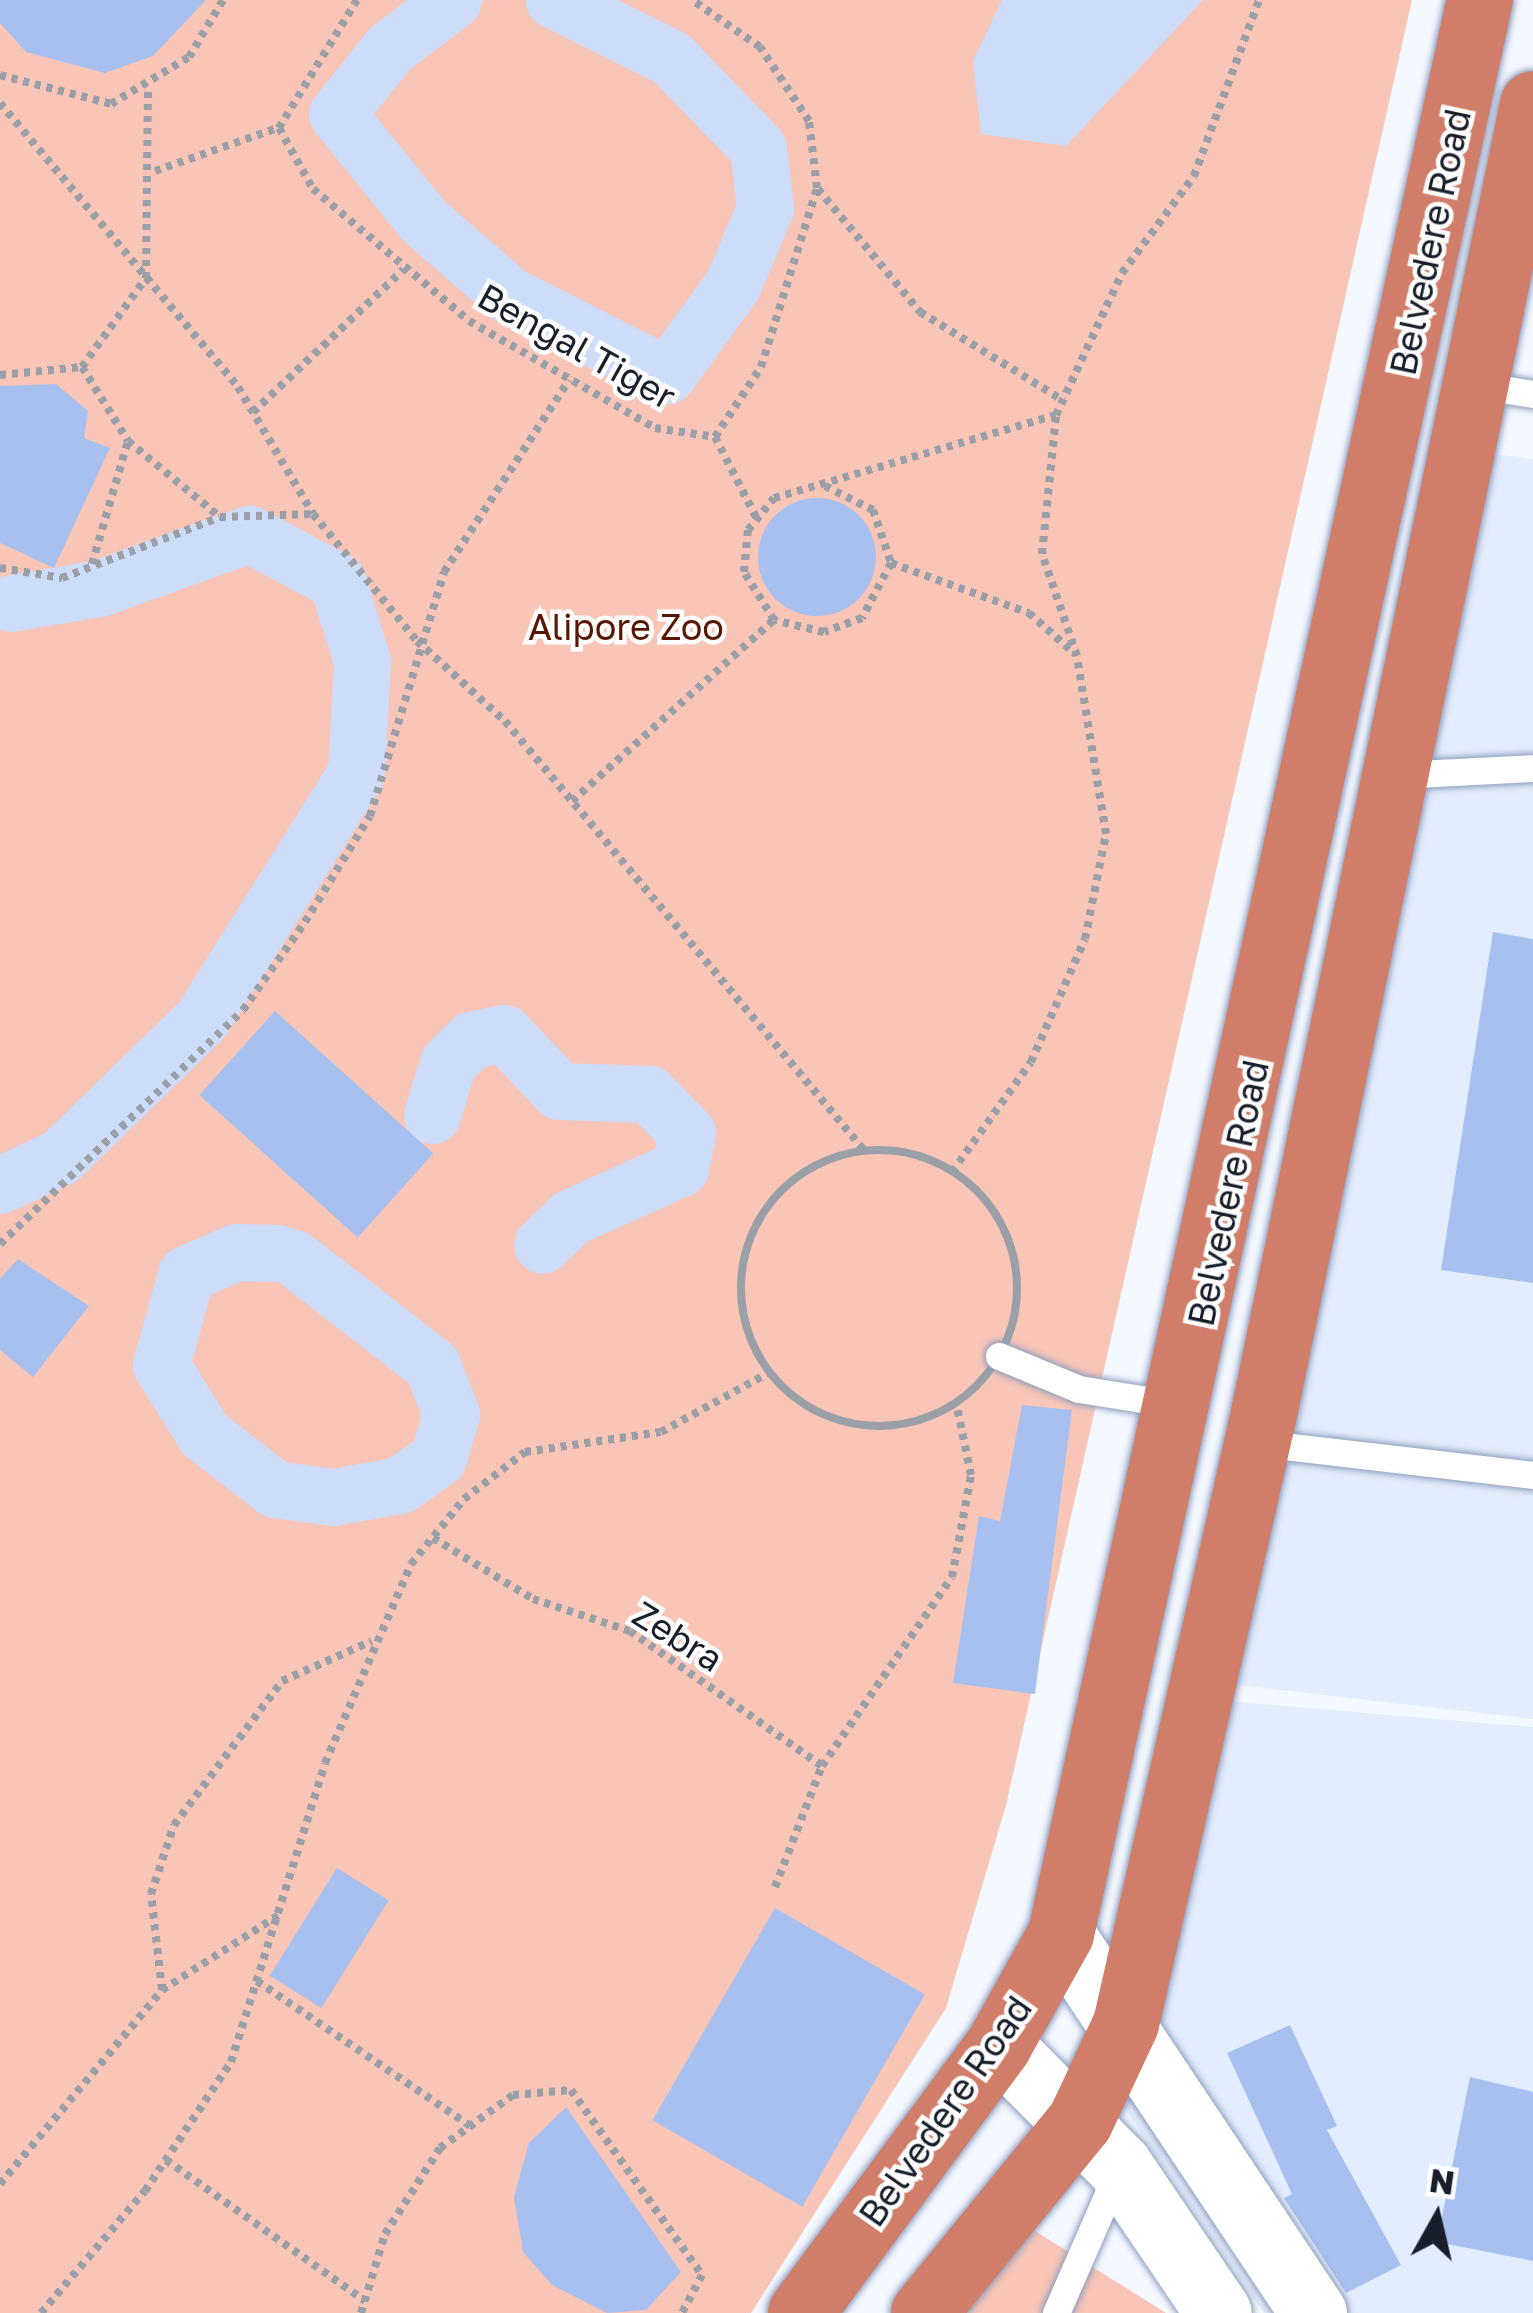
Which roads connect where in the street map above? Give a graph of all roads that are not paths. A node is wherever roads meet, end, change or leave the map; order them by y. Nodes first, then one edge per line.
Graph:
1 (1480, 0) edge
2 (1533, 104) edge
3 (1468, 384) junction
4 (1533, 394) edge
5 (1533, 768) edge
6 (1396, 776) junction
7 (999, 1356) road end
8 (1182, 1406) junction
9 (1256, 1443) junction
10 (1533, 1475) edge
11 (1061, 1934) junction
12 (1126, 2024) junction
13 (999, 2045) junction
14 (1100, 2145) junction
15 (801, 2313) edge
16 (924, 2313) edge
17 (1056, 2313) edge
18 (1219, 2313) edge
19 (1314, 2313) edge

1 - 8 highway, Belvedere Road
2 - 3 highway, Belvedere Road
3 - 4 lane
3 - 6 highway, Belvedere Road
5 - 6 lane
6 - 9 highway, Belvedere Road
7 - 8 lane
8 - 11 highway, Belvedere Road
9 - 10 lane
9 - 12 highway, Belvedere Road
11 - 12 main road
11 - 13 highway, Belvedere Road
12 - 14 highway, Belvedere Road
12 - 19 main road
13 - 14 main road
13 - 15 highway, Belvedere Road
14 - 16 highway, Belvedere Road
14 - 17 lane
14 - 18 main road

